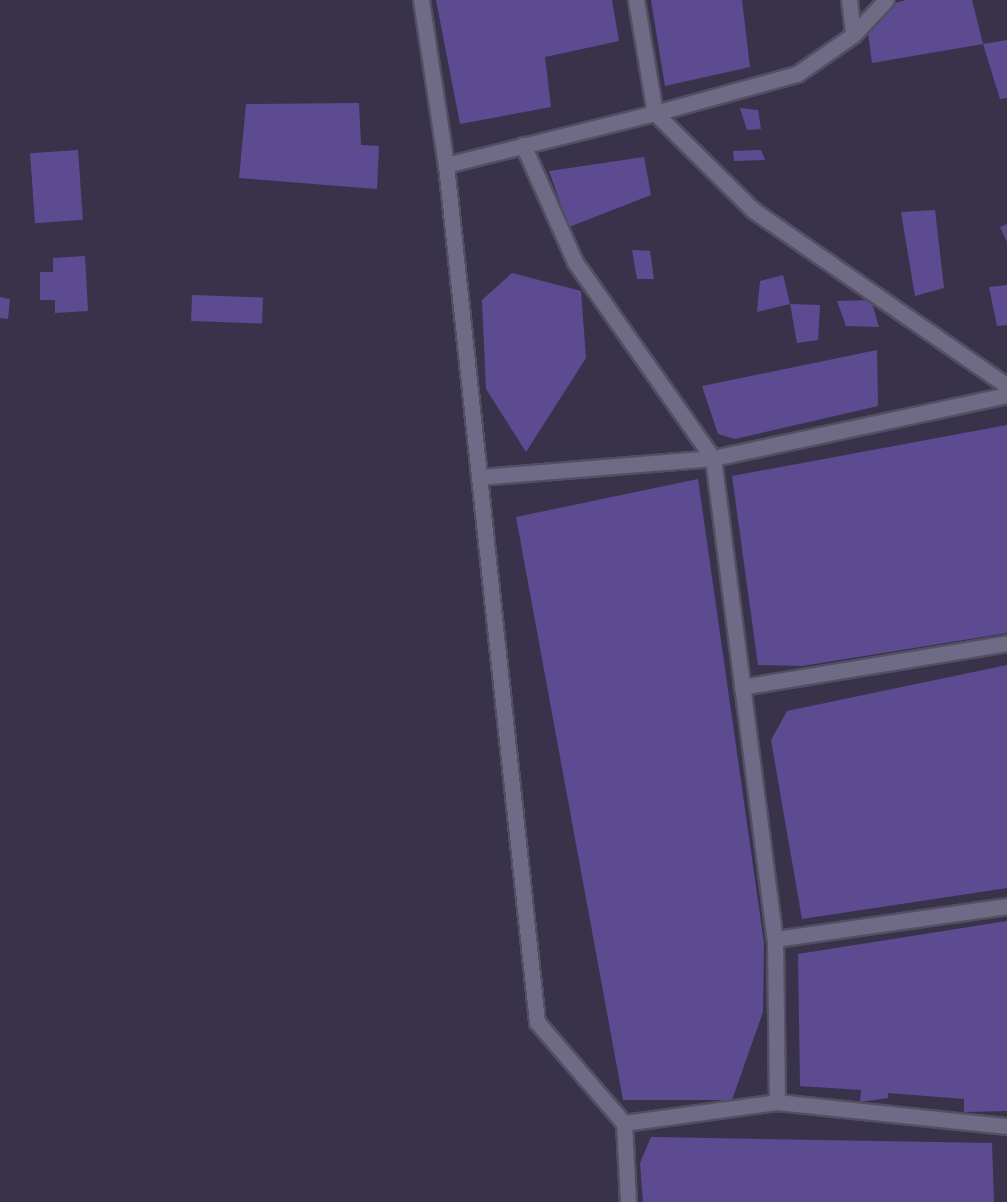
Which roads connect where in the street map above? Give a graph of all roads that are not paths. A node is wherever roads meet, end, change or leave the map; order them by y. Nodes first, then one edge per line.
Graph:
1 (421, 0) edge
2 (636, 0) edge
3 (849, 0) edge
4 (886, 0) edge
5 (853, 35) junction
6 (655, 113) junction
7 (523, 145) junction
8 (447, 165) junction
9 (1007, 386) edge
10 (1007, 395) edge
11 (713, 458) junction
12 (479, 477) junction
13 (1007, 643) edge
14 (742, 687) junction
15 (1007, 906) edge
16 (775, 939) junction
17 (777, 1102) junction
18 (624, 1123) junction
19 (1007, 1126) edge
20 (628, 1202) edge

1 - 8 street
2 - 6 street
3 - 5 street
4 - 5 street
5 - 6 street
6 - 7 street
6 - 9 street
7 - 8 street
7 - 11 street
8 - 12 street
10 - 11 street
11 - 12 street
11 - 14 street
12 - 18 street
13 - 14 street
14 - 16 street
15 - 16 street
16 - 17 street
17 - 18 street
17 - 19 street
18 - 20 street

